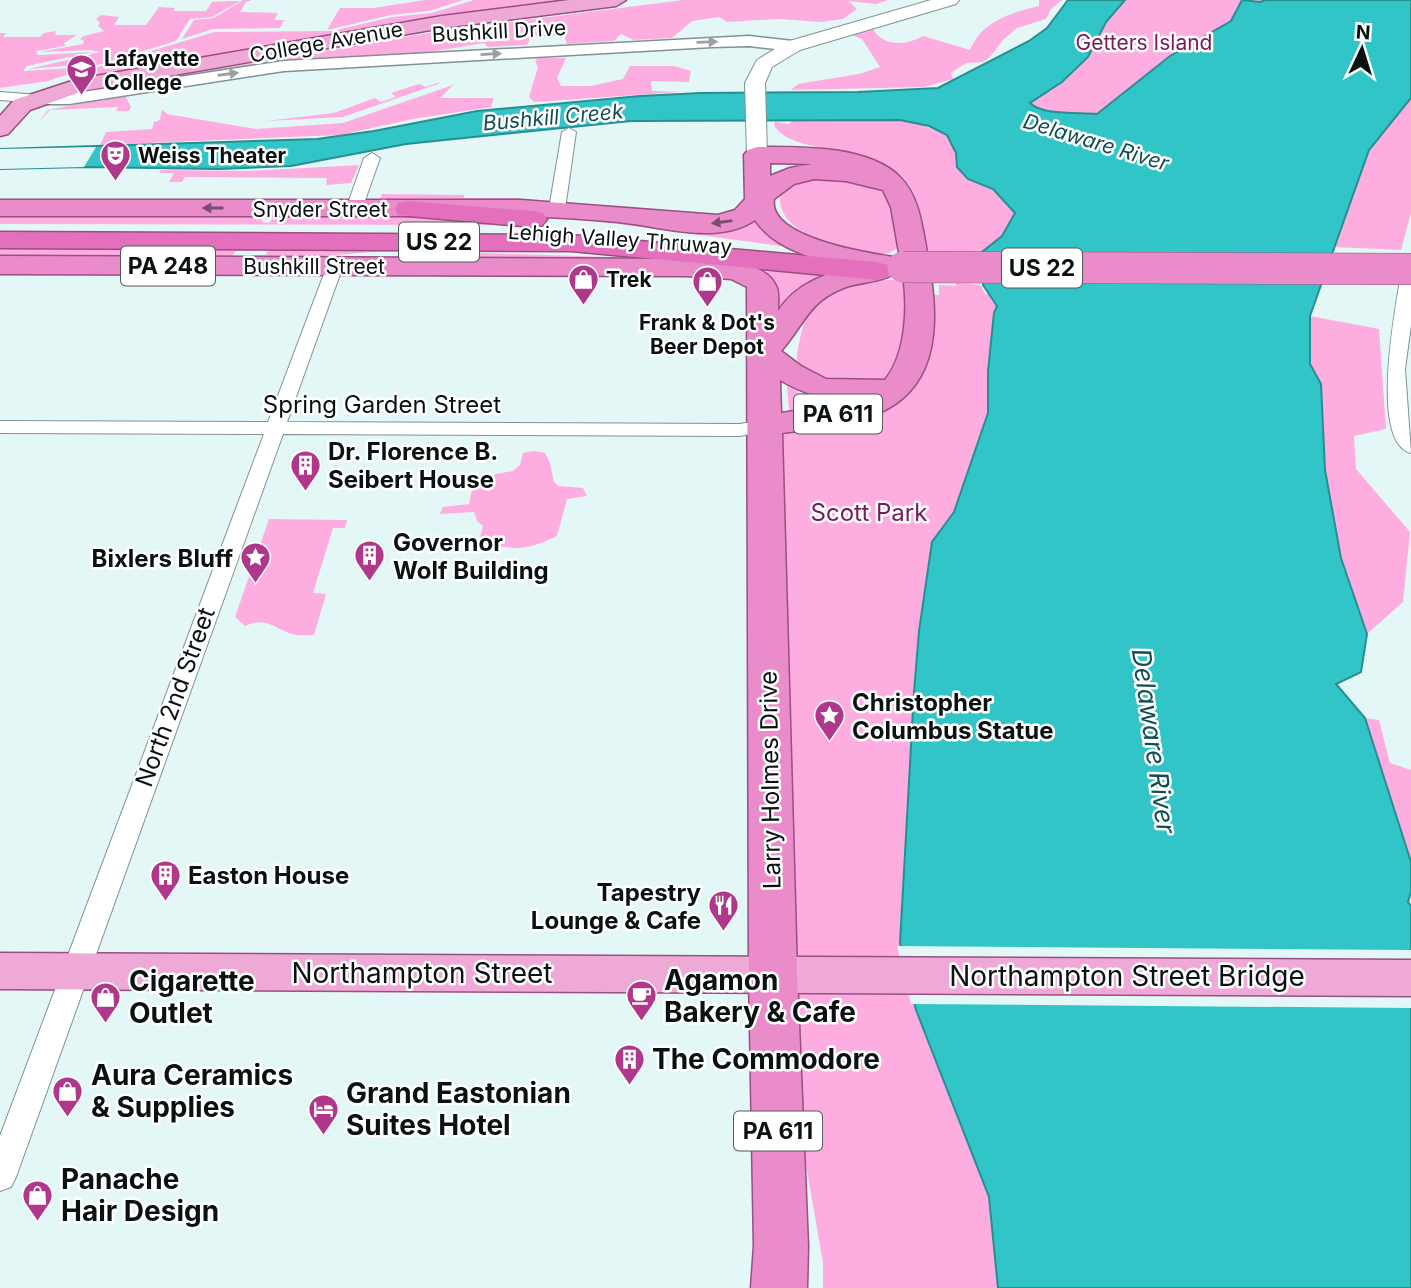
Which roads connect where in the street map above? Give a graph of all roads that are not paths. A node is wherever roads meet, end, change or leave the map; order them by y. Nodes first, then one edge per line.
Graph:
1 (616, 0) edge
2 (950, 0) edge
3 (733, 41) junction
4 (793, 46) junction
5 (764, 64) junction
6 (0, 96) edge
7 (37, 100) junction
8 (756, 125) junction
9 (0, 129) edge
10 (569, 132) dead end
11 (0, 149) edge
12 (757, 155) junction
13 (372, 158) dead end
14 (837, 160) junction
15 (891, 183) junction
16 (759, 202) junction
17 (0, 208) edge
18 (354, 209) junction
19 (408, 209) junction
20 (557, 209) junction
21 (0, 229) edge
22 (0, 240) edge
23 (571, 243) junction
24 (712, 245) junction
25 (844, 259) junction
26 (1411, 262) edge
27 (0, 265) edge
28 (335, 266) junction
29 (890, 269) junction
30 (1411, 269) edge
31 (753, 276) joint
32 (763, 352) junction
33 (903, 380) junction
34 (1405, 419) edge
35 (764, 426) junction
36 (0, 427) edge
37 (274, 428) junction
38 (1411, 447) edge
39 (0, 971) edge
40 (73, 972) junction
41 (773, 974) junction
42 (844, 975) joint
43 (1411, 978) edge
44 (0, 1177) edge
45 (779, 1288) edge

1 - 7 main road, College Avenue
2 - 4 main road
3 - 4 street, Bushkill Drive
3 - 5 street
7 -> 3 street, Bushkill Drive
4 - 5 main road
5 - 8 main road
6 - 7 street, Bushkill Drive
7 - 9 main road, College Avenue
7 - 11 main road
8 - 12 main road
8 - 14 highway
10 - 20 street
12 - 14 highway
12 - 16 highway
13 - 18 street
14 - 15 highway
15 - 16 highway, Snyder Street
15 - 33 highway, PA 611
16 -> 20 highway, Snyder Street
16 - 25 highway
18 -> 17 highway, Snyder Street
18 - 19 highway, Snyder Street
19 - 20 highway, Snyder Street
19 - 24 highway
21 - 24 highway, Lehigh Valley Thruway / US 22
22 - 23 highway, Lehigh Valley Thruway / US 22
23 - 28 highway
23 - 29 highway, Lehigh Valley Thruway / US 22
24 - 25 highway, Lehigh Valley Thruway / US 22
25 - 29 highway, Lehigh Valley Thruway / US 22
26 - 34 street
27 - 28 highway, Bushkill Street / PA 248
28 - 31 highway, Bushkill Street / PA 248
28 - 37 street, North 2nd Street
29 - 30 highway, Lehigh Valley Thruway / US 22, bridge
29 - 32 highway
31 - 32 highway, Larry Holmes Drive / PA 248
32 - 33 highway
32 - 35 highway, Larry Holmes Drive / PA 248
33 - 35 highway, PA 611
34 - 38 street
35 - 37 street, Spring Garden Street
35 - 41 highway, Larry Holmes Drive / PA 611
36 - 37 street, Spring Garden Street
37 - 40 street, North 2nd Street
39 - 40 main road, Northampton Street
40 - 41 main road, Northampton Street
40 - 44 street, North 2nd Street
41 - 42 main road, Northampton Street
41 - 45 highway, Larry Holmes Drive / PA 611
42 - 43 main road, Northampton Street Bridge

